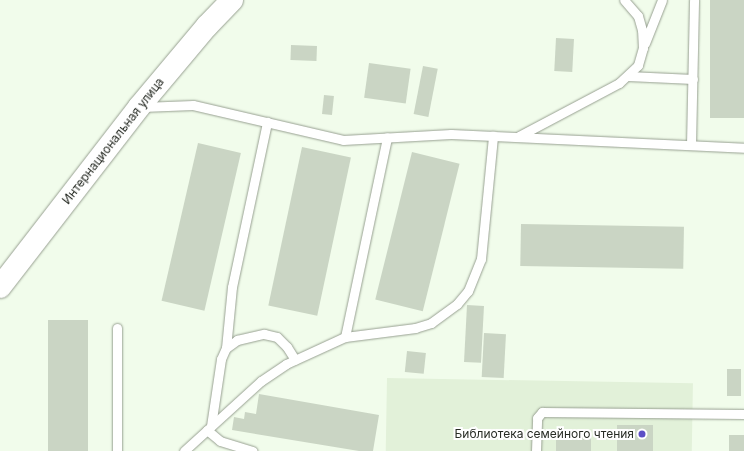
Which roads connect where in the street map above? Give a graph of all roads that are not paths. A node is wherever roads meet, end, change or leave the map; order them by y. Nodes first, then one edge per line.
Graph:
1 (232, 0) edge
2 (624, 0) edge
3 (662, 0) edge
4 (694, 0) edge
5 (643, 48) junction
6 (628, 76) junction
7 (693, 79) junction
8 (139, 107) junction
9 (267, 122) junction
10 (492, 136) junction
11 (518, 137) junction
12 (387, 138) junction
13 (692, 145) junction
14 (744, 148) edge
15 (0, 287) edge
16 (117, 328) dead end
17 (345, 338) junction
18 (226, 348) junction
19 (295, 360) junction
20 (744, 414) edge
21 (209, 428) junction
22 (117, 451) edge
23 (184, 451) edge
24 (253, 451) edge
25 (536, 451) edge

1 - 8 street, Интернациональная улица
2 - 5 lane
3 - 5 lane
4 - 7 lane
5 - 6 lane
6 - 7 lane
6 - 11 lane
7 - 13 lane
8 - 9 lane
8 - 15 street, Интернациональная улица
9 - 12 lane
9 - 18 lane
10 - 11 lane
10 - 12 lane
10 - 17 lane
11 - 13 lane
12 - 17 lane
13 - 14 lane
16 - 22 lane
17 - 19 lane
18 - 19 lane
18 - 21 lane
19 - 21 lane
20 - 25 lane
21 - 23 lane
21 - 24 lane

